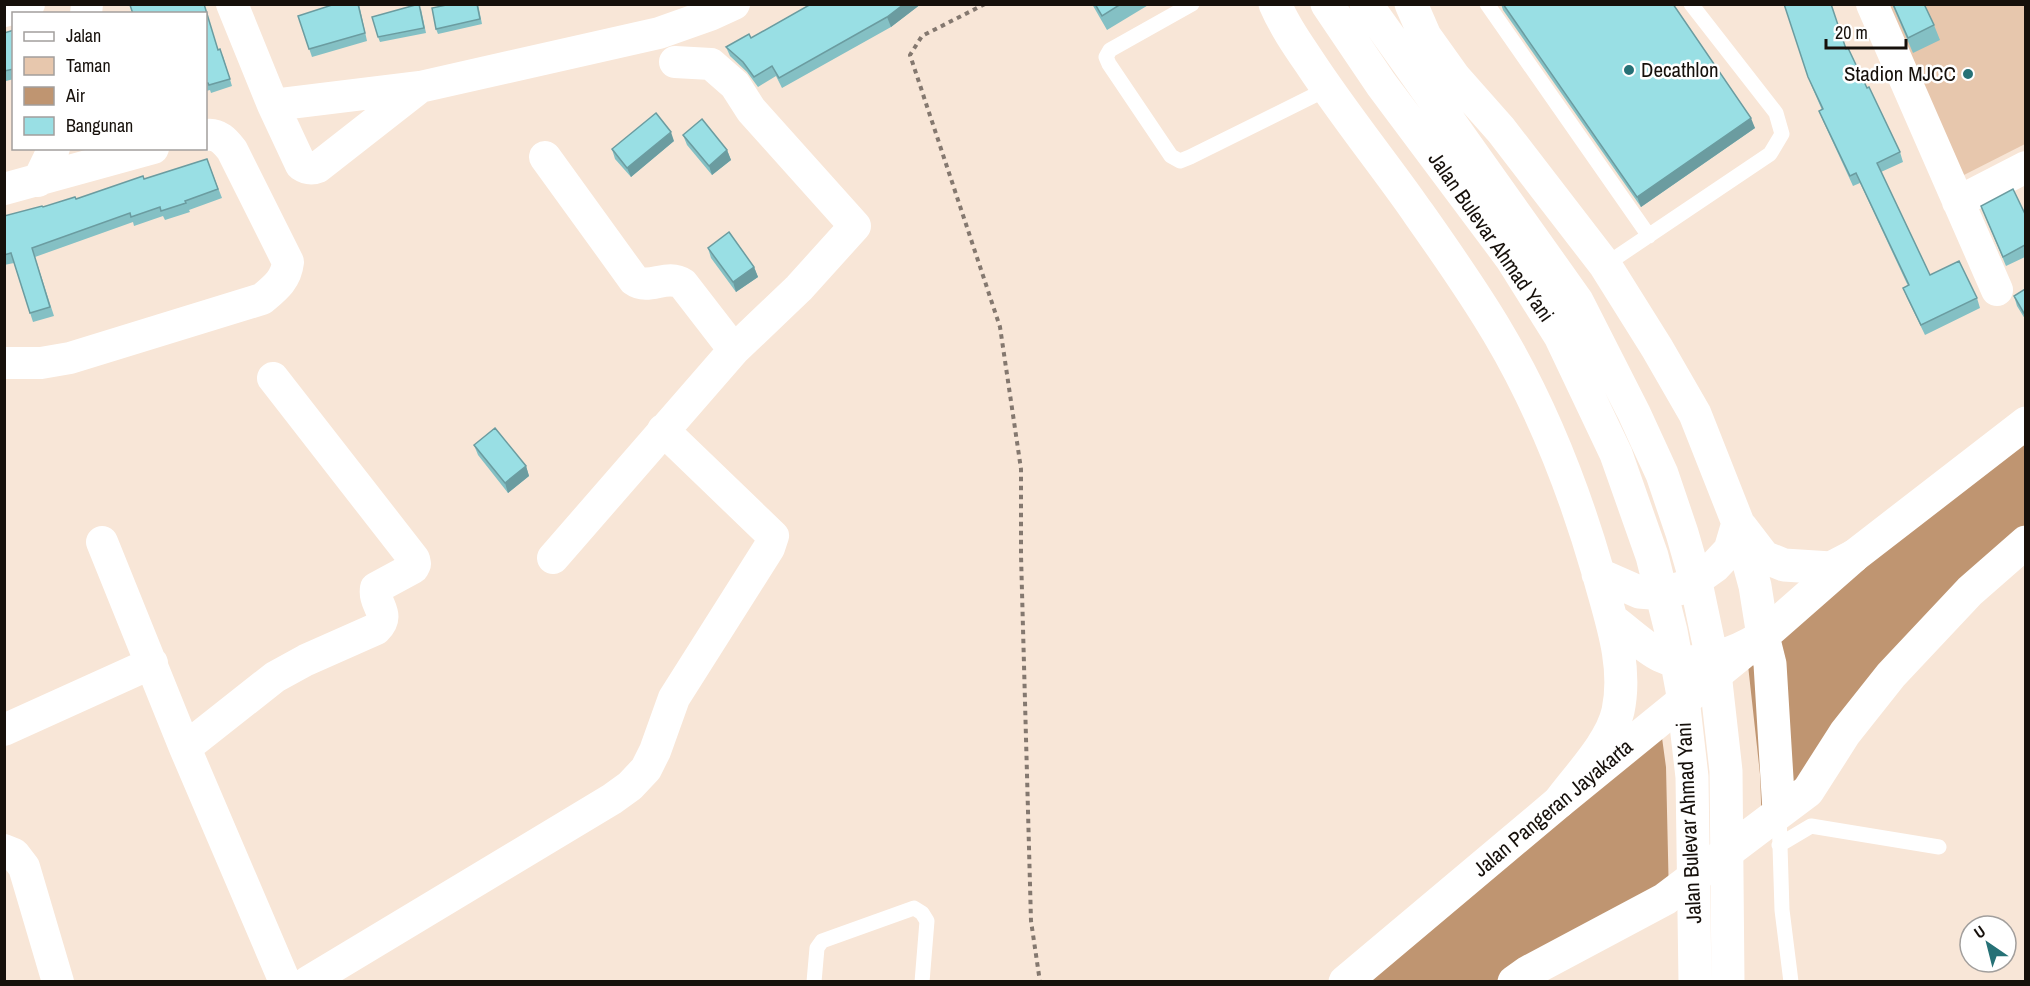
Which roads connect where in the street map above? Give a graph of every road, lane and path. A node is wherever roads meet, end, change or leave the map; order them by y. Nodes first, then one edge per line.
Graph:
1 (29, 4) edge
2 (232, 4) edge
3 (734, 4) edge
4 (985, 4) edge
5 (1192, 4) edge
6 (1275, 4) edge
7 (1327, 4) edge
8 (1366, 4) edge
9 (1411, 4) edge
10 (1487, 4) edge
11 (1691, 4) edge
12 (1872, 4) edge
13 (4, 11) edge
14 (675, 62) dead end
15 (420, 87) junction
16 (1327, 89) junction
17 (273, 105) junction
18 (207, 135) edge
19 (53, 150) edge
20 (146, 150) edge
21 (545, 157) dead end
22 (2025, 167) edge
23 (38, 181) junction
24 (4, 189) edge
25 (1958, 202) junction
26 (1649, 236) junction
27 (1605, 265) junction
28 (1996, 290) dead end
29 (734, 350) junction
30 (4, 363) edge
31 (273, 378) dead end
32 (2025, 423) edge
33 (663, 430) junction
34 (1738, 523) junction
35 (102, 542) dead end
36 (2025, 542) edge
37 (1854, 556) junction
38 (553, 558) dead end
39 (1598, 574) junction
40 (1612, 620) junction
41 (1767, 650) junction
42 (152, 663) junction
43 (4, 730) edge
44 (185, 748) junction
45 (1559, 802) junction
46 (1779, 811) junction
47 (1779, 845) junction
48 (1939, 847) dead end
49 (4, 850) edge
50 (58, 981) edge
51 (285, 981) edge
52 (308, 981) edge
53 (814, 981) edge
54 (922, 981) edge
55 (1040, 981) edge
56 (1345, 981) edge
57 (1514, 981) edge
58 (1695, 981) edge
59 (1728, 981) edge
60 (1791, 981) edge

1 - 13 street
2 - 17 street
3 - 15 street
4 - 55 path
5 - 16 lane
6 - 16 main road
7 - 58 main road, Jalan Bulevar Ahmad Yani
8 - 59 main road, Jalan Bulevar Ahmad Yani
9 - 27 main road
10 - 26 lane
11 - 26 lane
12 - 25 street
14 - 29 street
15 - 17 street
15 - 17 street
16 - 39 main road
18 - 30 street
19 - 23 street
20 - 23 street
21 - 29 street
22 - 25 street
23 - 24 street
25 - 28 street
26 - 27 lane
27 - 34 main road
29 - 33 street
31 - 44 street
32 - 37 main road, Jalan Pangeran Jayakarta
33 - 38 street
33 - 52 street
34 - 37 main road
34 - 39 main road
34 - 41 main road
35 - 42 street
36 - 46 main road
37 - 41 main road, Jalan Pangeran Jayakarta
39 - 40 main road
40 - 41 main road
40 - 45 main road
41 - 45 main road, Jalan Pangeran Jayakarta
41 - 46 main road
42 - 43 street
42 - 44 street
44 - 51 street
45 - 56 main road, Jalan Pangeran Jayakarta
46 - 47 lane
46 - 57 main road
47 - 48 lane
47 - 60 lane
49 - 50 street
53 - 54 lane

